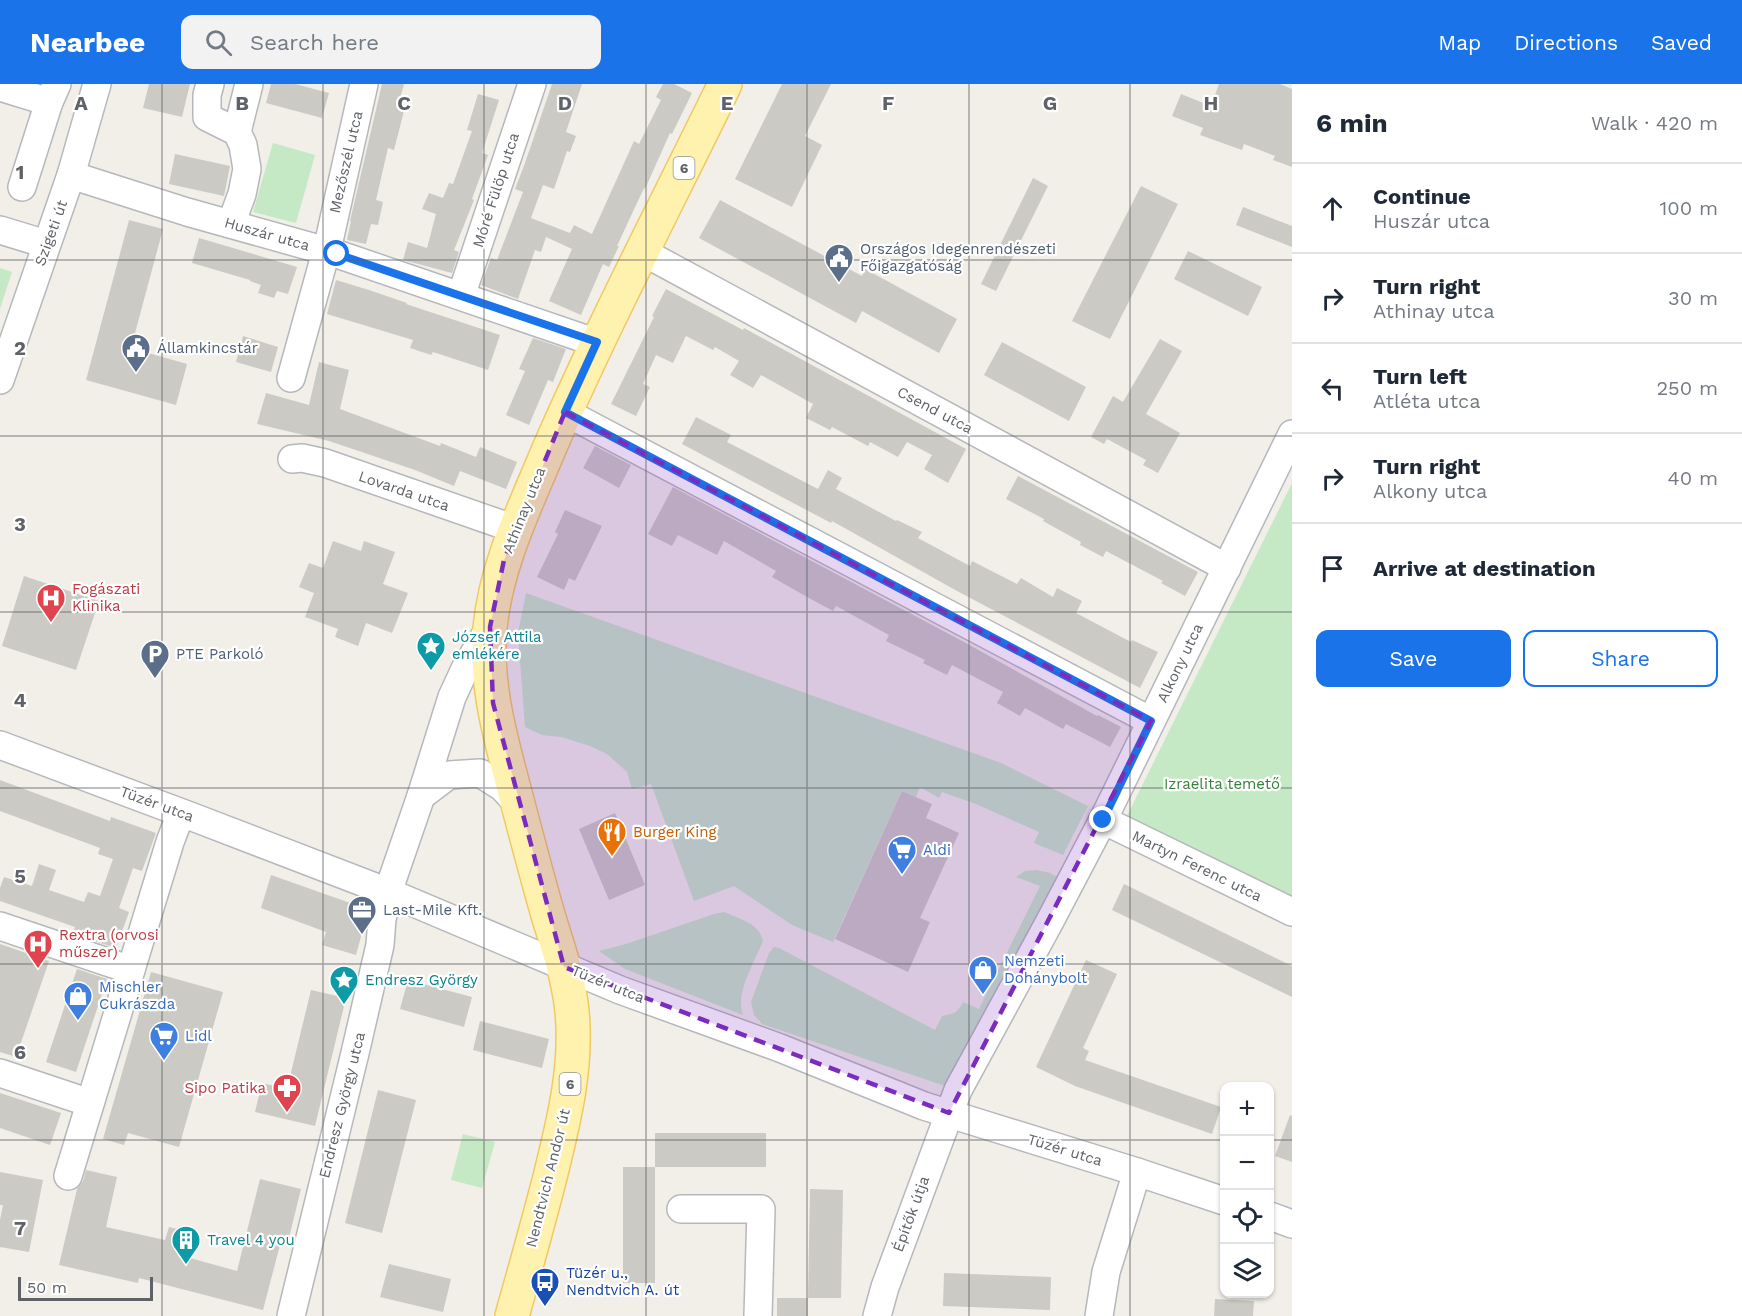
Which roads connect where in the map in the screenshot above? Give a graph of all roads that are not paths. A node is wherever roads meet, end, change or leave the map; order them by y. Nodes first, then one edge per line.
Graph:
1 (97, 84) edge
2 (210, 84) edge
3 (249, 84) edge
4 (364, 84) edge
5 (532, 84) edge
6 (725, 84) edge
7 (0, 87) edge
8 (53, 93) edge
9 (237, 132) junction
10 (71, 175) junction
11 (22, 187) dead end
12 (231, 224) junction
13 (0, 230) edge
14 (46, 244) junction
15 (326, 252) junction
16 (643, 252) junction
17 (460, 296) junction
18 (597, 342) junction
19 (291, 378) dead end
20 (0, 380) edge
21 (565, 412) junction
22 (1292, 435) edge
23 (292, 459) dead end
24 (515, 529) junction
25 (1227, 568) junction
26 (490, 627) junction
27 (1151, 721) junction
28 (0, 745) edge
29 (421, 796) junction
30 (517, 803) junction
31 (181, 813) junction
32 (1103, 820) junction
33 (388, 892) junction
34 (1292, 912) edge
35 (0, 926) edge
36 (564, 967) junction
37 (131, 970) junction
38 (0, 1073) edge
39 (90, 1103) junction
40 (949, 1113) junction
41 (1137, 1172) junction
42 (68, 1176) dead end
43 (1220, 1200) edge
44 (681, 1209) dead end
45 (1274, 1218) edge
46 (1292, 1224) edge
47 (291, 1316) edge
48 (512, 1316) edge
49 (758, 1316) edge
50 (877, 1316) edge
51 (1099, 1316) edge

1 - 10 street, Szigeti út
2 - 9 street
3 - 9 street
4 - 15 street, Mezőszél utca
5 - 17 street, Móré Fülöp utca
6 - 16 main road, Athinay utca / 6
7 - 8 street
8 - 11 street
9 - 12 street
10 - 12 street, Huszár utca
10 - 14 street, Szigeti út
12 - 15 street, Huszár utca
13 - 14 street
14 - 20 street, Szigeti út
15 - 17 street, Huszár utca
15 - 19 street, Mezőszél utca
16 - 18 main road, Athinay utca / 6
16 - 25 street, Csend utca
17 - 18 street, Huszár utca
18 - 21 main road, Athinay utca / 6
21 - 24 main road, Athinay utca / 6
21 - 27 street
22 - 25 street, Alkony utca
23 - 24 street, Lovarda utca
24 - 26 main road, Athinay utca / 6
25 - 27 street, Alkony utca
26 - 29 street, Endresz György utca
26 - 30 main road, Athinay utca / 6
27 - 32 street, Alkony utca
28 - 31 street, Tüzér utca
29 - 30 street
29 - 33 street, Endresz György utca
30 - 36 main road, Athinay utca / 6
31 - 33 street, Tüzér utca
31 - 37 street
32 - 34 street, Martyn Ferenc utca
32 - 40 street, Alkony utca
33 - 36 street, Tüzér utca
33 - 47 street, Endresz György utca
35 - 37 street
36 - 40 street, Tüzér utca
36 - 48 main road, Nendtvich Andor út / 6
37 - 39 street
38 - 39 street
39 - 42 street
40 - 41 street, Tüzér utca
40 - 50 street, Építők útja
41 - 43 street, Tüzér utca
41 - 51 street
44 - 49 street
45 - 46 street

